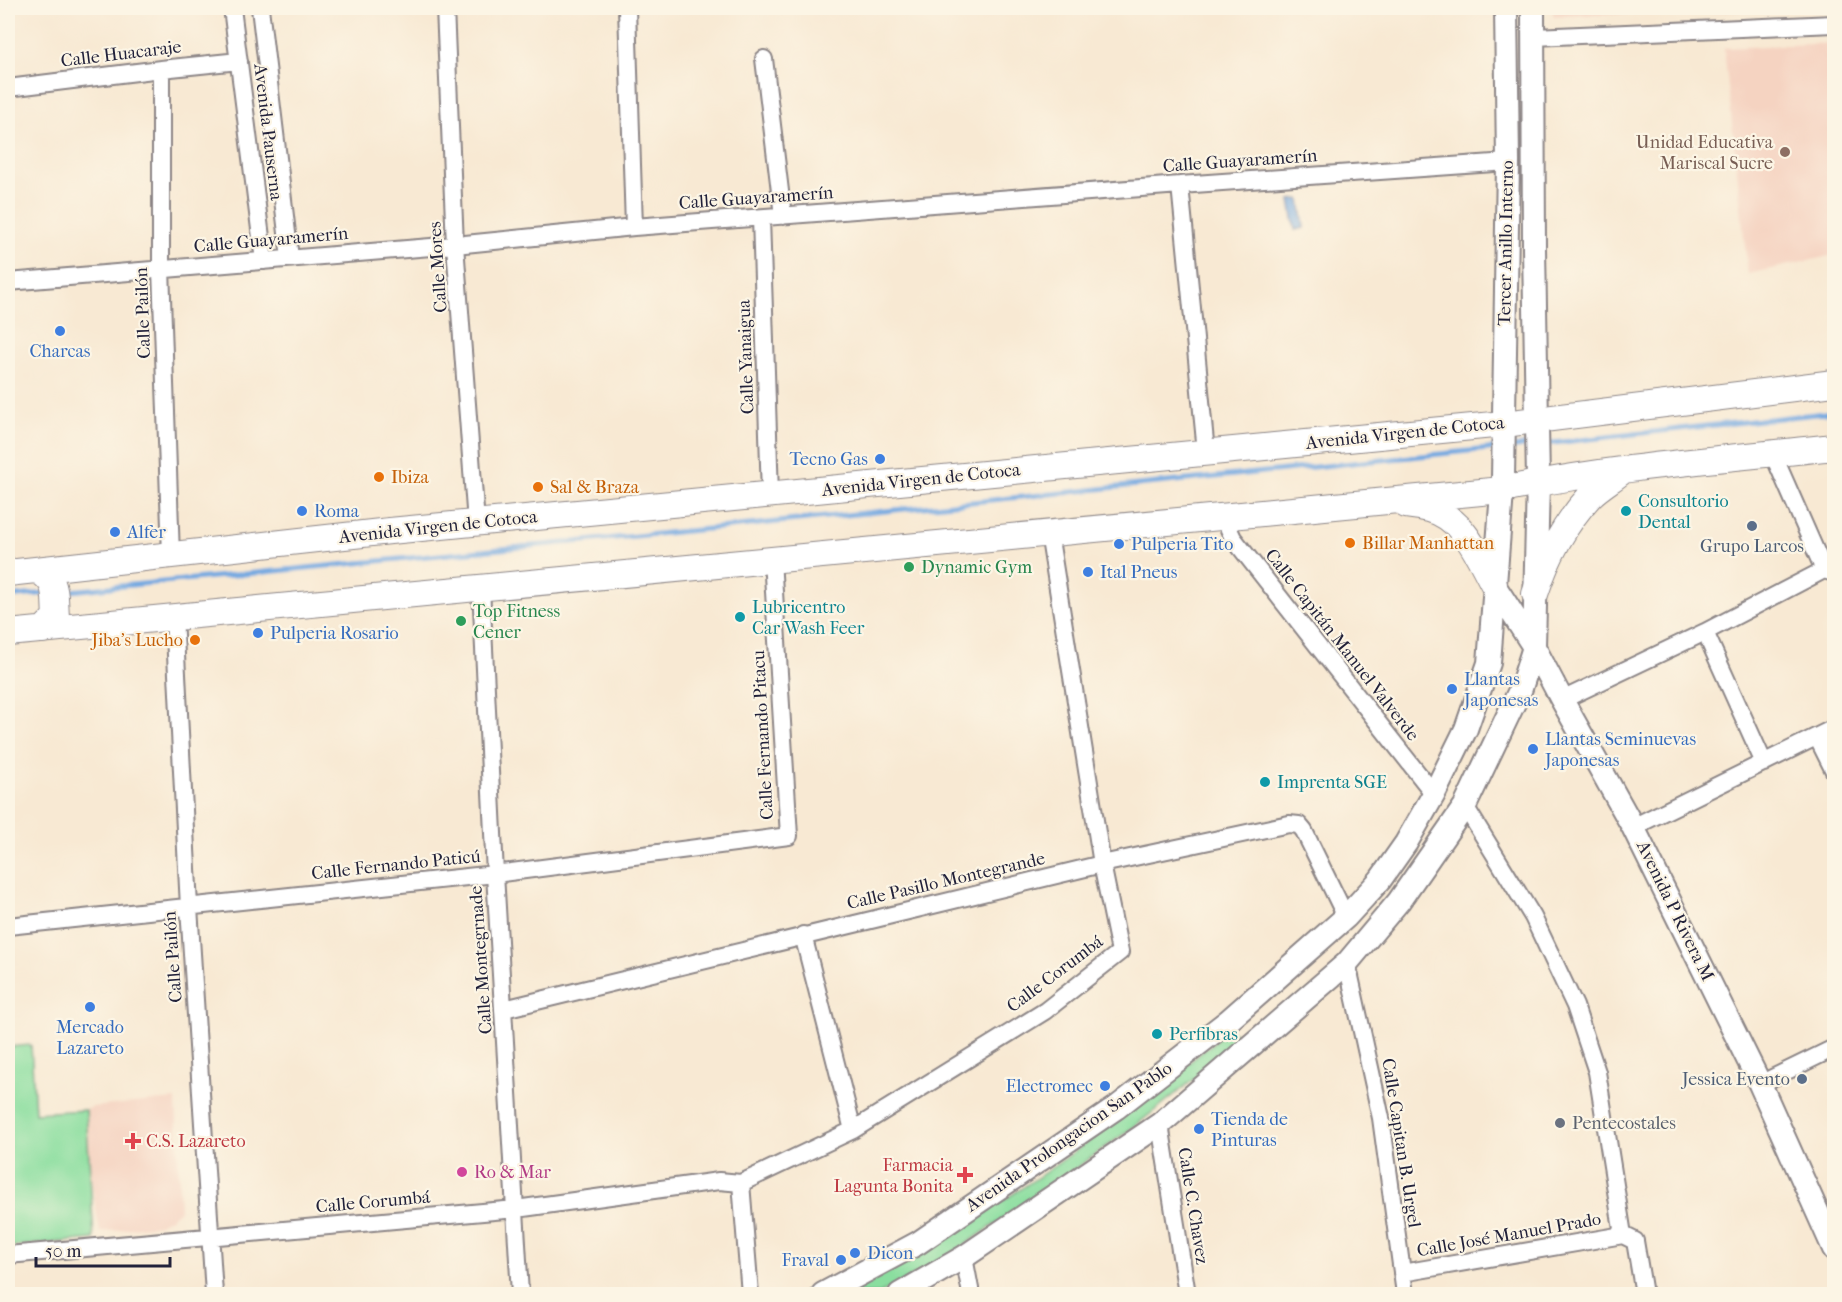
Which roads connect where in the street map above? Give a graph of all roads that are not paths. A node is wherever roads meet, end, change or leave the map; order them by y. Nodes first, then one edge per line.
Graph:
1 (232, 8) edge
2 (260, 8) edge
3 (445, 8) edge
4 (627, 8) edge
5 (1506, 8) edge
6 (1520, 8) edge
7 (1533, 8) edge
8 (1834, 24) edge
9 (1534, 37) junction
10 (764, 59) dead end
11 (240, 61) junction
12 (161, 69) junction
13 (8, 88) edge
14 (1508, 162) junction
15 (1180, 185) junction
16 (783, 216) junction
17 (761, 218) junction
18 (634, 226) junction
19 (455, 244) junction
20 (290, 258) junction
21 (264, 261) junction
22 (161, 268) junction
23 (8, 282) edge
24 (1535, 314) junction
25 (1834, 383) edge
26 (1537, 423) junction
27 (1504, 427) junction
28 (1834, 447) edge
29 (1206, 452) junction
30 (1773, 454) junction
31 (1624, 470) junction
32 (1538, 479) junction
33 (1503, 484) junction
34 (770, 495) junction
35 (1379, 501) junction
36 (1226, 516) junction
37 (476, 523) junction
38 (1049, 533) junction
39 (171, 556) junction
40 (772, 559) junction
41 (1829, 572) edge
42 (8, 573) edge
43 (59, 575) junction
44 (1494, 585) junction
45 (481, 587) junction
46 (1535, 594) junction
47 (174, 616) junction
48 (64, 622) junction
49 (1705, 632) junction
50 (8, 633) edge
51 (1534, 647) junction
52 (1562, 700) junction
53 (1834, 728) edge
54 (1817, 737) junction
55 (1764, 763) junction
56 (1834, 771) edge
57 (1434, 794) junction
58 (1465, 806) junction
59 (1634, 827) junction
60 (789, 836) joint
61 (1102, 864) junction
62 (495, 874) junction
63 (189, 907) junction
64 (1346, 917) junction
65 (8, 926) edge
66 (803, 935) junction
67 (1347, 963) junction
68 (1252, 1000) junction
69 (504, 1009) junction
70 (1228, 1021) junction
71 (1273, 1025) junction
72 (1249, 1046) junction
73 (1834, 1048) edge
74 (1760, 1084) junction
75 (1160, 1124) junction
76 (853, 1130) junction
77 (741, 1183) junction
78 (516, 1209) junction
79 (1623, 1235) junction
80 (212, 1237) junction
81 (1834, 1249) edge
82 (8, 1255) edge
83 (964, 1257) junction
84 (1402, 1273) junction
85 (214, 1294) edge
86 (520, 1294) edge
87 (750, 1294) edge
88 (823, 1294) edge
89 (900, 1294) edge
90 (971, 1294) edge
91 (1187, 1294) edge
92 (1405, 1294) edge
93 (1644, 1294) edge

1 - 11 street, Avenida Pauserna
2 - 20 street, Avenida Pauserna
3 - 19 street, Calle Mores
4 - 18 street
5 - 14 main road, Tercer Anillo Interno
6 - 9 main road
7 - 9 main road, Tercer Anillo Interno
8 - 9 street
9 - 24 main road, Tercer Anillo Interno
10 - 16 street
11 - 12 street, Calle Huacaraje
11 - 21 street, Avenida Pauserna
12 - 13 street, Calle Huacaraje
12 - 22 street, Calle Pailón
14 - 15 street, Calle Guayaramerín
14 - 24 main road
14 - 27 main road, Tercer Anillo Interno
15 - 16 street, Calle Guayaramerín
15 - 29 street
16 - 17 street, Calle Guayaramerín
17 - 18 street, Calle Guayaramerín
17 - 34 street, Calle Yanaigua
18 - 19 street, Calle Guayaramerín
19 - 20 street, Calle Guayaramerín
19 - 37 street, Calle Mores
20 - 21 street, Calle Guayaramerín
21 - 22 street, Calle Guayaramerín
22 - 23 street, Calle Guayaramerín
22 - 39 street, Calle Pailón
24 - 26 main road, Tercer Anillo Interno
25 - 26 main road, Avenida Virgen de Cotoca
26 - 27 main road, Avenida Virgen de Cotoca
26 - 32 main road, Tercer Anillo Interno
27 - 29 main road, Avenida Virgen de Cotoca
27 - 33 main road, Tercer Anillo Interno
28 - 30 main road
29 - 34 main road, Avenida Virgen de Cotoca
30 - 31 main road
30 - 41 street
31 - 32 main road
31 - 46 main road
32 - 33 main road
32 - 46 main road, Avenida Prolongacion San Pablo
33 - 35 main road
33 - 44 main road, Avenida Prolongacion San Pablo
34 - 37 main road, Avenida Virgen de Cotoca
35 - 36 main road
35 - 44 main road
36 - 38 main road
36 - 57 street, Calle Capitán Manuel Valverde
37 - 39 main road, Avenida Virgen de Cotoca
38 - 40 main road
38 - 61 street, Calle Corumbá
39 - 43 main road, Avenida Virgen de Cotoca
40 - 45 main road
40 - 60 street, Calle Fernando Pitacu
41 - 49 street
42 - 43 main road, Avenida Virgen de Cotoca
43 - 48 main road
44 - 51 main road, Avenida P Rivera M
44 - 57 main road, Avenida Prolongacion San Pablo
45 - 47 main road
45 - 62 street, Calle Montegrnade
46 - 51 main road, Avenida Prolongacion San Pablo
47 - 48 main road
47 - 63 street, Calle Pailón
48 - 50 main road
49 - 52 street
49 - 55 street
51 - 52 main road, Avenida P Rivera M
51 - 58 main road, Avenida Prolongacion San Pablo
52 - 59 main road, Avenida P Rivera M
53 - 54 street
54 - 55 street
54 - 56 street
55 - 59 street
57 - 64 main road, Avenida Prolongacion San Pablo
58 - 67 main road, Avenida Prolongacion San Pablo
58 - 79 street
59 - 74 main road, Avenida P Rivera M
60 - 62 street, Calle Fernando Paticú
61 - 64 street, Calle Pasillo Montegrande
61 - 66 street, Calle Pasillo Montegrande
61 - 76 street, Calle Corumbá
62 - 63 street, Calle Fernando Paticú
62 - 69 street, Calle Montegrnade
63 - 65 street, Calle Fernando Paticú
63 - 80 street, Calle Pailón
64 - 68 main road, Avenida Prolongacion San Pablo
66 - 69 street, Calle Pasillo Montegrande
66 - 76 street
67 - 71 main road, Avenida Prolongacion San Pablo
67 - 84 street, Calle Capitan B. Urgel
68 - 70 main road, Avenida Prolongacion San Pablo
68 - 71 main road
69 - 78 street, Calle Montegrnade
70 - 72 main road
70 - 88 main road, Avenida Prolongacion San Pablo
71 - 72 main road, Avenida Prolongacion San Pablo
72 - 75 main road, Avenida Prolongacion San Pablo
73 - 74 street
74 - 81 main road, Avenida P Rivera M
75 - 83 main road, Avenida Prolongacion San Pablo
75 - 91 street, Calle C. Chavez
76 - 77 street, Calle Corumbá
77 - 78 street, Calle Corumbá
77 - 87 street
78 - 80 street, Calle Corumbá
78 - 86 street, Calle Montegrnade
79 - 84 street, Calle José Manuel Prado
79 - 93 street
80 - 82 street, Calle Corumbá
80 - 85 street, Calle Pailón
83 - 89 main road, Avenida Prolongacion San Pablo
83 - 90 street
84 - 92 street, Calle Capitan B. Urgel

